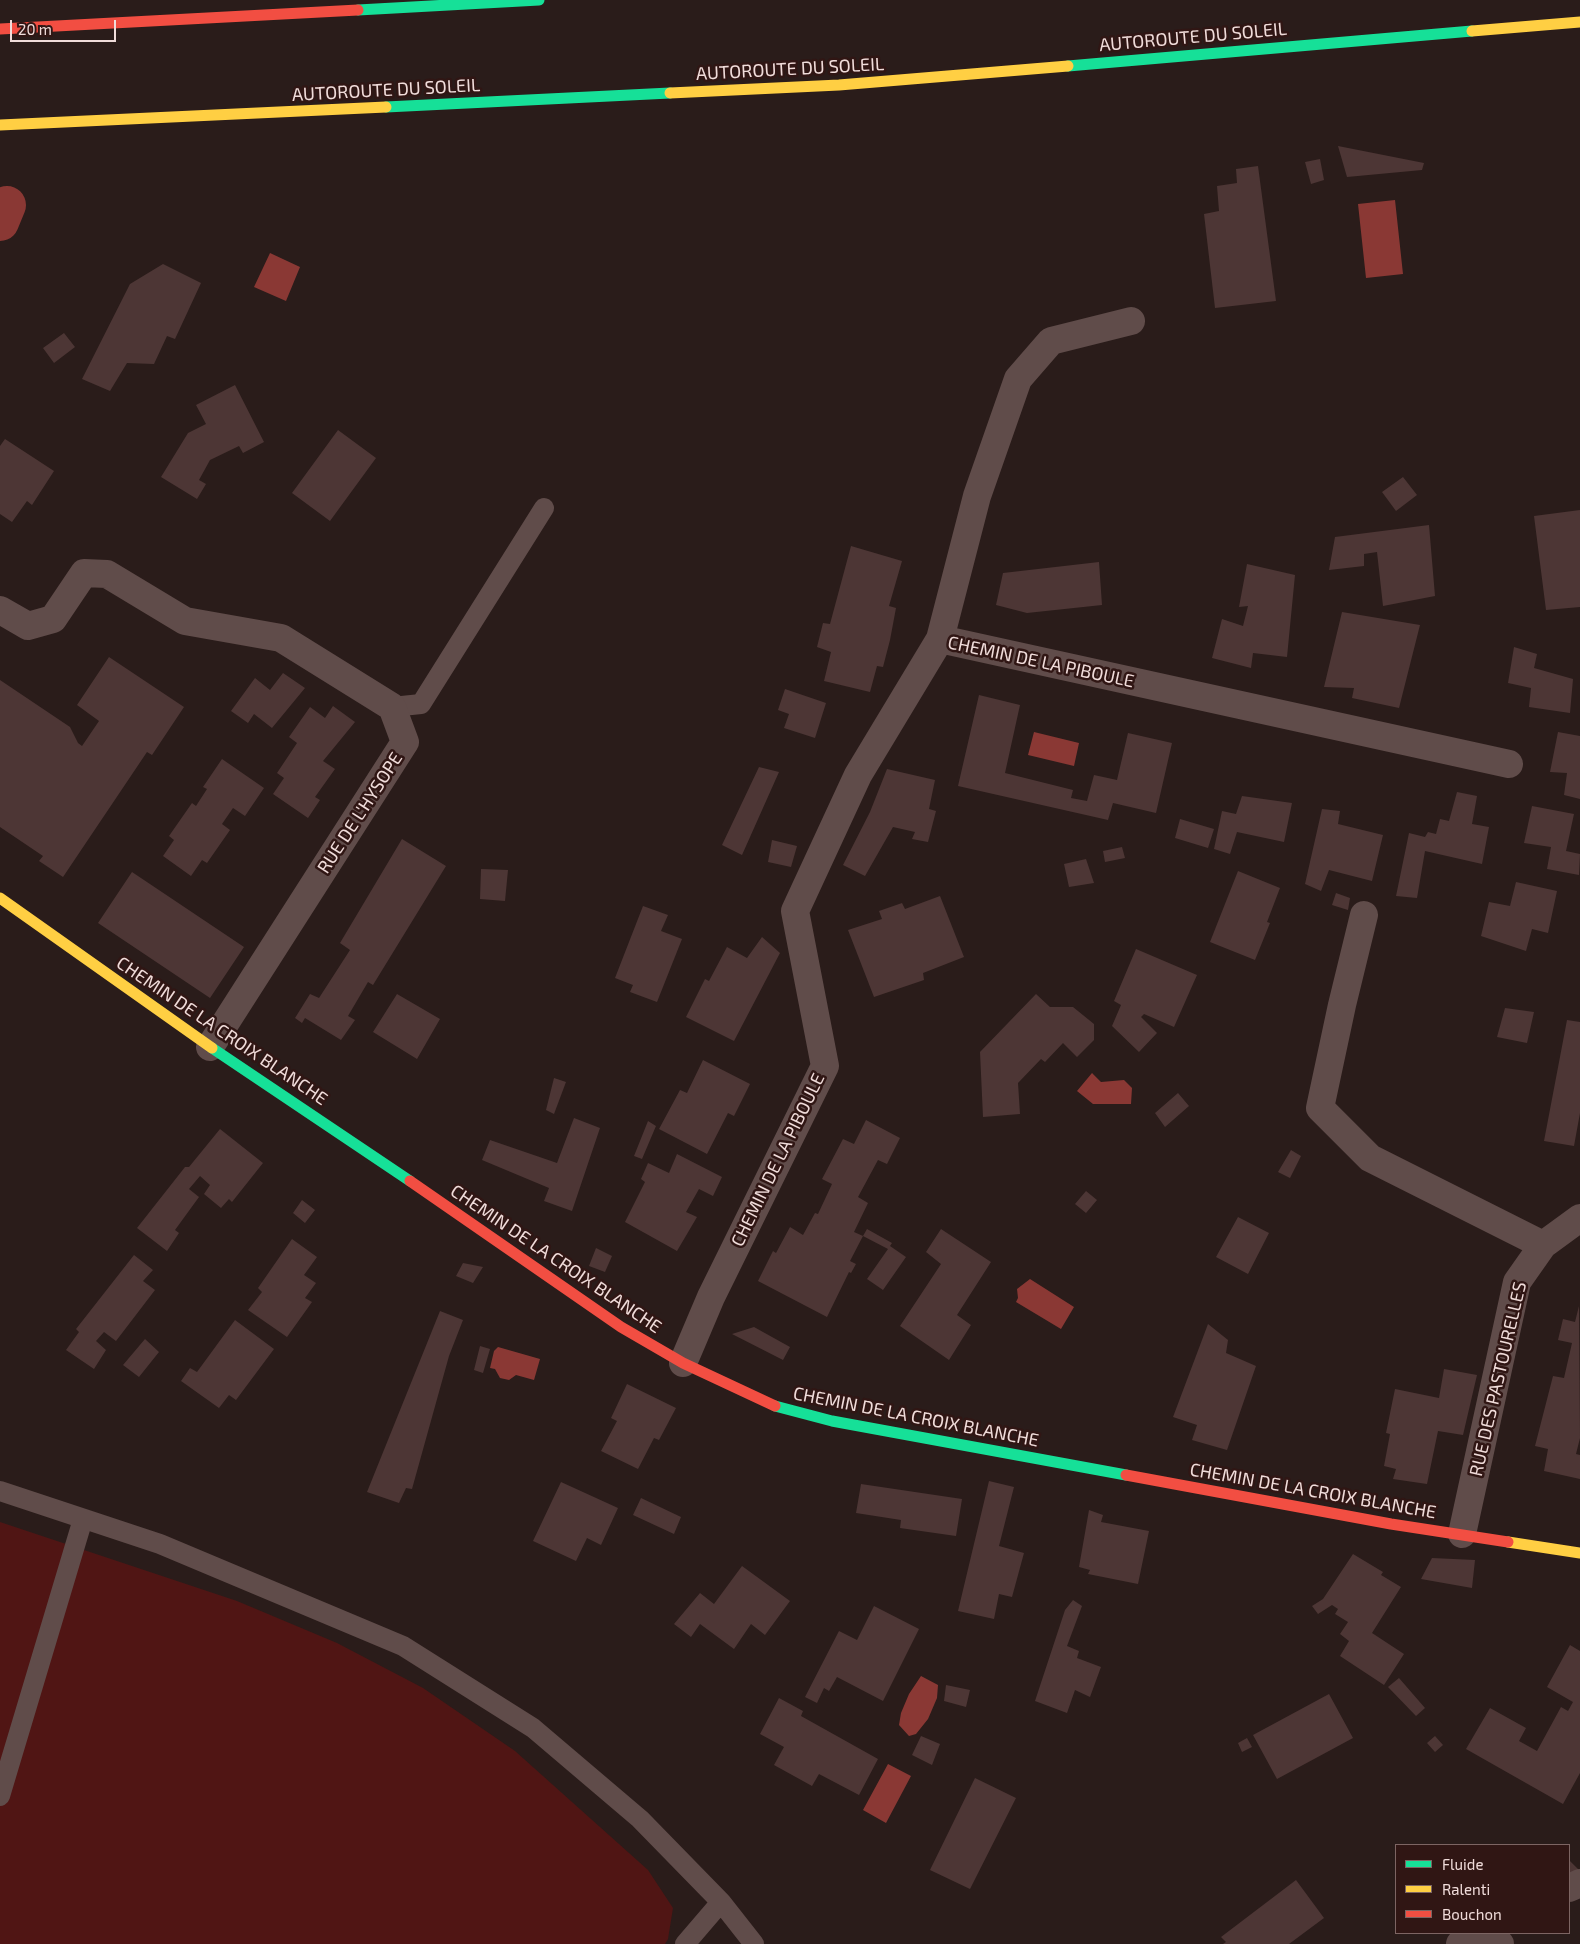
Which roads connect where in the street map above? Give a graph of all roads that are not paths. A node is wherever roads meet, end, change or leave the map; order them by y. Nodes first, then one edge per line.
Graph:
1 (539, 0) edge
2 (1580, 22) edge
3 (0, 29) edge
4 (0, 126) edge
5 (1131, 321) dead end
6 (544, 508) dead end
7 (0, 610) edge
8 (940, 639) junction
9 (392, 707) junction
10 (1509, 764) dead end
11 (0, 898) edge
12 (1364, 915) dead end
13 (210, 1047) junction
14 (1580, 1218) edge
15 (1543, 1246) junction
16 (683, 1363) junction
17 (0, 1491) edge
18 (83, 1518) junction
19 (1462, 1534) junction
20 (1580, 1553) edge
21 (0, 1796) edge
22 (721, 1902) junction
23 (1474, 1934) edge
24 (1490, 1934) edge
25 (685, 1944) edge
26 (754, 1944) edge
27 (1460, 1944) edge
28 (1500, 1944) edge

1 - 3 main road
2 - 4 main road, AUTOROUTE DU SOLEIL
5 - 8 street
6 - 9 lane
7 - 9 street
8 - 10 street, CHEMIN DE LA PIBOULE
8 - 16 street, CHEMIN DE LA PIBOULE
9 - 13 street, RUE DE L'HYSOPE
11 - 13 main road, CHEMIN DE LA CROIX BLANCHE
12 - 15 street
13 - 16 main road, CHEMIN DE LA CROIX BLANCHE
14 - 15 street, RUE DES PASTOURELLES
15 - 19 street, RUE DES PASTOURELLES
16 - 19 main road, CHEMIN DE LA CROIX BLANCHE
17 - 18 lane
18 - 21 lane
18 - 22 lane
19 - 20 main road, CHEMIN DE LA CROIX BLANCHE
22 - 25 lane
22 - 26 lane
23 - 27 street
24 - 28 street

